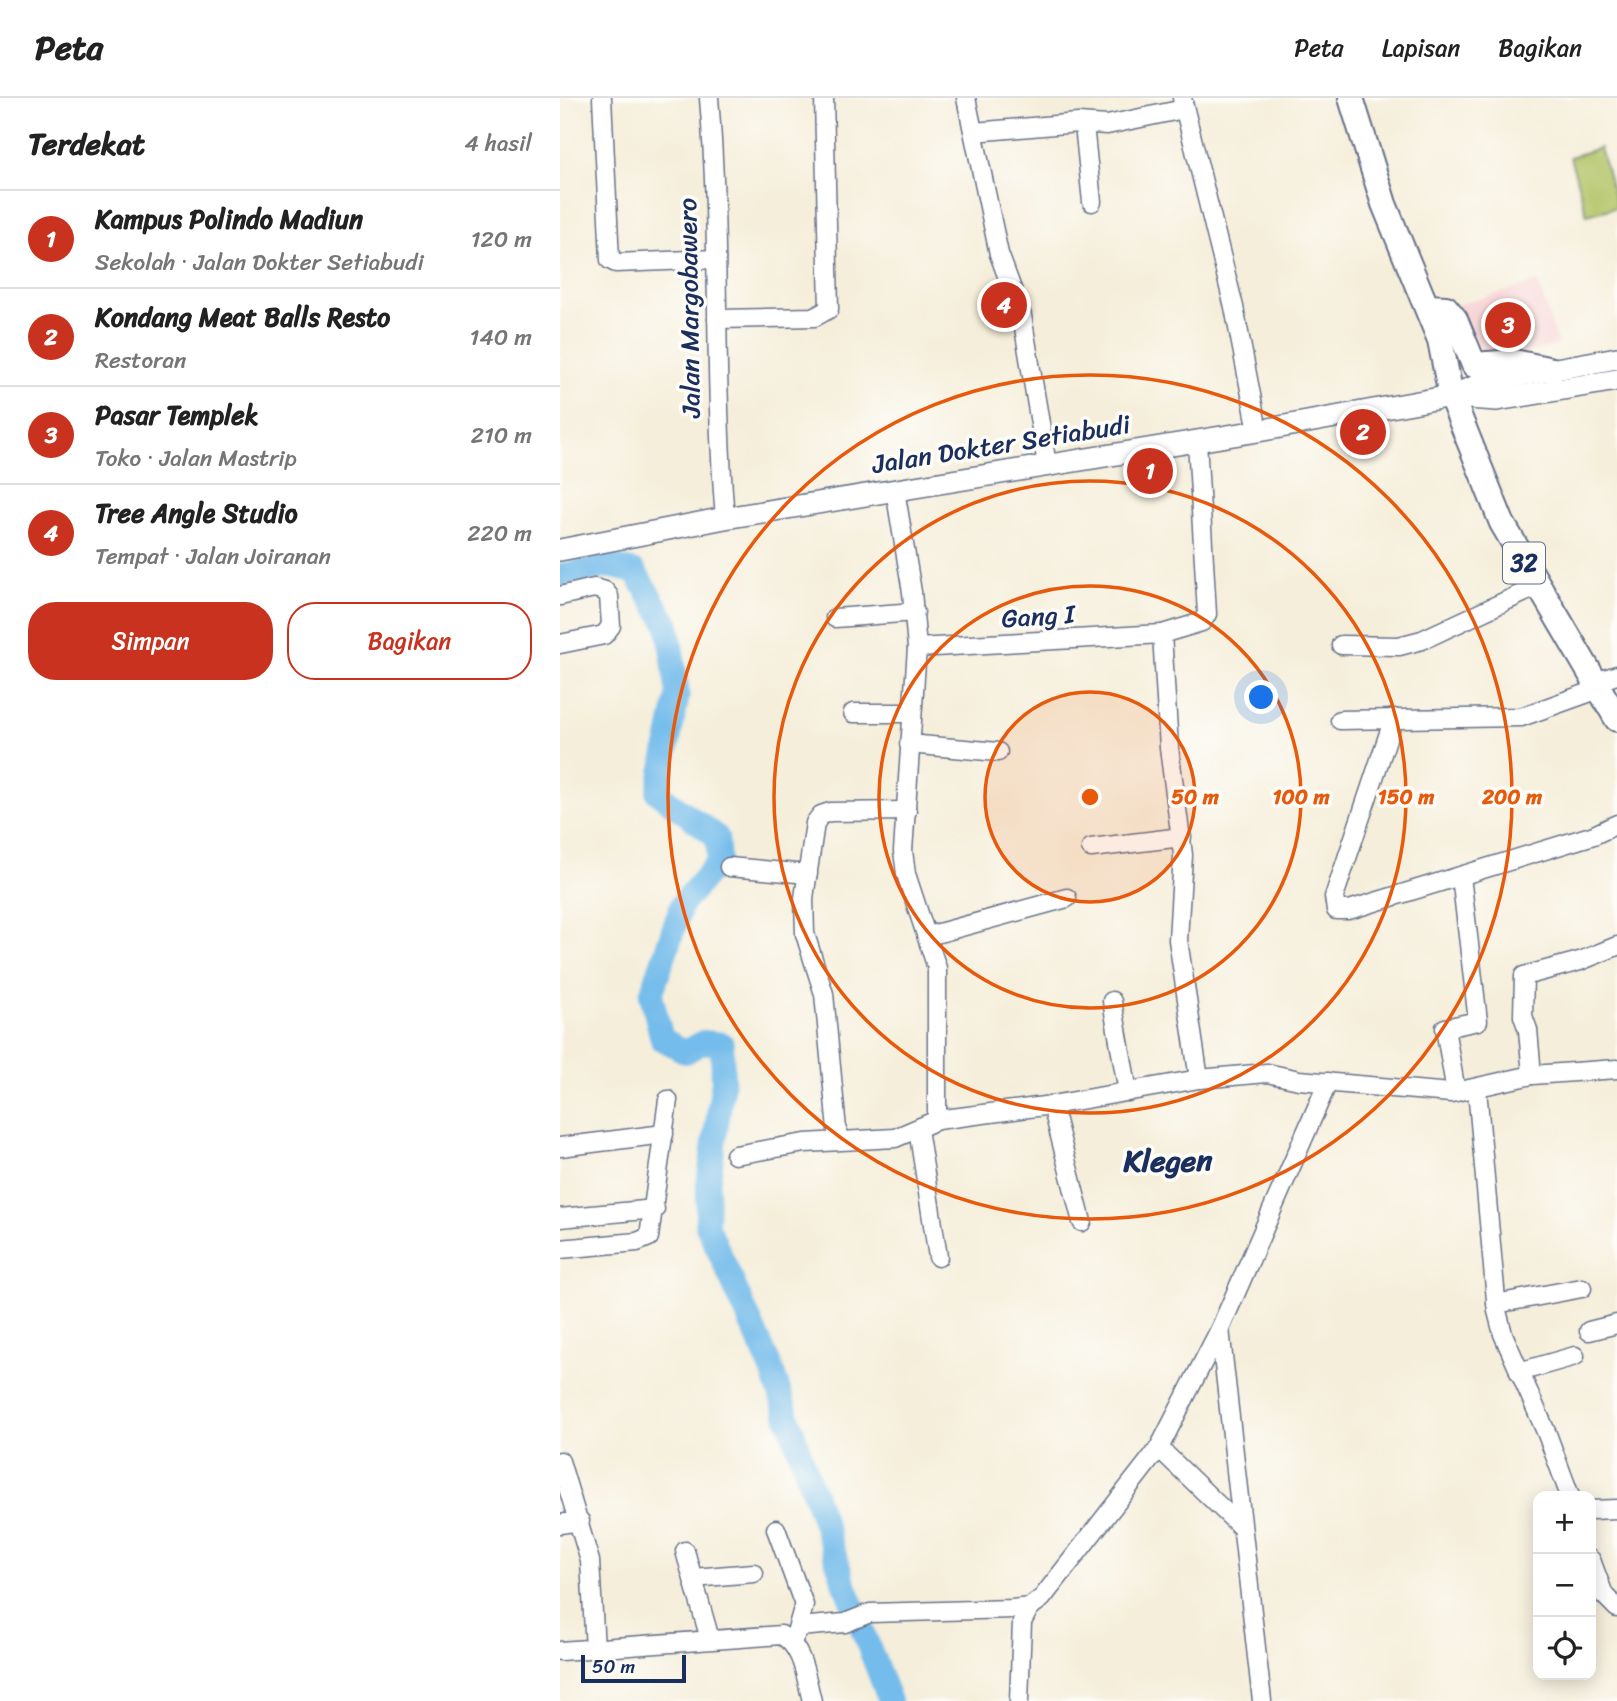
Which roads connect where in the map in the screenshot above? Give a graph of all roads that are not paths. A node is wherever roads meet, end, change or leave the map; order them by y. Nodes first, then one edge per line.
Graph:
1 (601, 98) edge
2 (709, 98) edge
3 (824, 98) edge
4 (966, 98) edge
5 (1351, 98) edge
6 (1183, 103) edge
7 (1084, 125) junction
8 (974, 132) junction
9 (1092, 202) dead end
10 (716, 259) junction
11 (1428, 307) junction
12 (717, 319) junction
13 (1617, 358) edge
14 (1552, 370) junction
15 (1617, 380) edge
16 (1451, 396) junction
17 (1258, 431) junction
18 (1197, 441) junction
19 (1047, 465) junction
20 (895, 490) junction
21 (725, 517) junction
22 (560, 550) edge
23 (1538, 586) junction
24 (560, 596) edge
25 (915, 612) junction
26 (835, 618) dead end
27 (1162, 635) junction
28 (560, 644) edge
29 (1341, 645) dead end
30 (917, 648) junction
31 (1604, 682) edge
32 (853, 713) dead end
33 (912, 713) junction
34 (1394, 718) junction
35 (1617, 719) edge
36 (1340, 720) dead end
37 (909, 744) junction
38 (998, 752) dead end
39 (906, 811) junction
40 (1617, 824) edge
41 (1182, 837) junction
42 (1091, 848) dead end
43 (729, 867) dead end
44 (808, 874) junction
45 (1461, 876) junction
46 (1067, 898) dead end
47 (928, 936) junction
48 (1617, 946) edge
49 (1112, 1001) dead end
50 (1617, 1069) edge
51 (1532, 1075) junction
52 (1199, 1079) junction
53 (1328, 1082) junction
54 (1477, 1089) junction
55 (1128, 1092) junction
56 (1456, 1092) junction
57 (668, 1100) dead end
58 (1052, 1105) junction
59 (937, 1120) junction
60 (918, 1129) junction
61 (664, 1134) junction
62 (838, 1140) junction
63 (560, 1147) edge
64 (735, 1156) dead end
65 (655, 1209) junction
66 (560, 1218) edge
67 (1082, 1222) dead end
68 (560, 1250) edge
69 (938, 1257) dead end
70 (1582, 1288) dead end
71 (1496, 1304) junction
72 (1617, 1324) edge
73 (1220, 1329) junction
74 (1590, 1331) dead end
75 (1575, 1356) dead end
76 (1518, 1372) junction
77 (1158, 1448) junction
78 (560, 1461) edge
79 (1568, 1491) edge
80 (1617, 1509) edge
81 (1596, 1510) edge
82 (580, 1521) junction
83 (560, 1524) edge
84 (1240, 1526) junction
85 (776, 1529) dead end
86 (685, 1551) dead end
87 (754, 1573) dead end
88 (1596, 1573) edge
89 (694, 1578) junction
90 (1030, 1607) junction
91 (1617, 1608) edge
92 (795, 1635) junction
93 (710, 1639) junction
94 (595, 1649) junction
95 (560, 1651) edge
96 (812, 1701) edge
97 (1019, 1701) edge
98 (1262, 1701) edge

1 - 10 street
2 - 10 street, Jalan Margobawero
3 - 12 street
4 - 8 street
5 - 11 highway, 32
6 - 7 street
6 - 17 street
7 - 8 street
7 - 9 street
8 - 19 street
10 - 12 street, Jalan Margobawero
11 - 14 highway
11 - 16 highway, 32
12 - 21 street, Jalan Margobawero
13 - 14 main road
14 - 16 main road
15 - 16 main road
16 - 17 main road, Jalan Dokter Setiabudi
16 - 23 highway, 32
17 - 18 main road, Jalan Dokter Setiabudi
18 - 19 main road, Jalan Dokter Setiabudi
18 - 27 street, Gang I
19 - 20 main road, Jalan Dokter Setiabudi
20 - 21 main road, Jalan Dokter Setiabudi
20 - 25 street
21 - 22 main road, Jalan Dokter Setiabudi
23 - 29 street
23 - 31 highway, 32
24 - 28 street
25 - 26 street
25 - 30 street
27 - 30 street, Gang I
27 - 41 street
30 - 33 street
31 - 34 street
31 - 35 highway, 32
32 - 33 street
33 - 37 street
34 - 36 street
34 - 45 street
37 - 38 street
37 - 39 street
39 - 44 street
39 - 47 street
40 - 45 street
41 - 42 street
41 - 52 street
43 - 44 street
44 - 62 street
45 - 56 street
46 - 47 street
47 - 59 street
48 - 51 street
49 - 55 street
50 - 51 street
51 - 54 street
52 - 53 street
52 - 55 street
53 - 56 street
53 - 73 street
54 - 56 street
54 - 71 street
55 - 58 street
57 - 61 street
58 - 59 street
58 - 67 street
59 - 60 street
60 - 62 street
60 - 69 street
61 - 63 street
61 - 65 street
62 - 64 street
65 - 66 street
65 - 68 street
70 - 71 street
71 - 76 street
72 - 74 street
73 - 77 street
73 - 84 street
75 - 76 street
76 - 79 street
77 - 84 street
77 - 90 street
78 - 82 street
80 - 81 street
82 - 83 street
82 - 94 street
84 - 98 street
85 - 92 street
86 - 89 street
87 - 89 street
88 - 91 street
89 - 93 street
90 - 92 street
90 - 97 street
92 - 93 street
92 - 96 street
93 - 94 street
94 - 95 street

